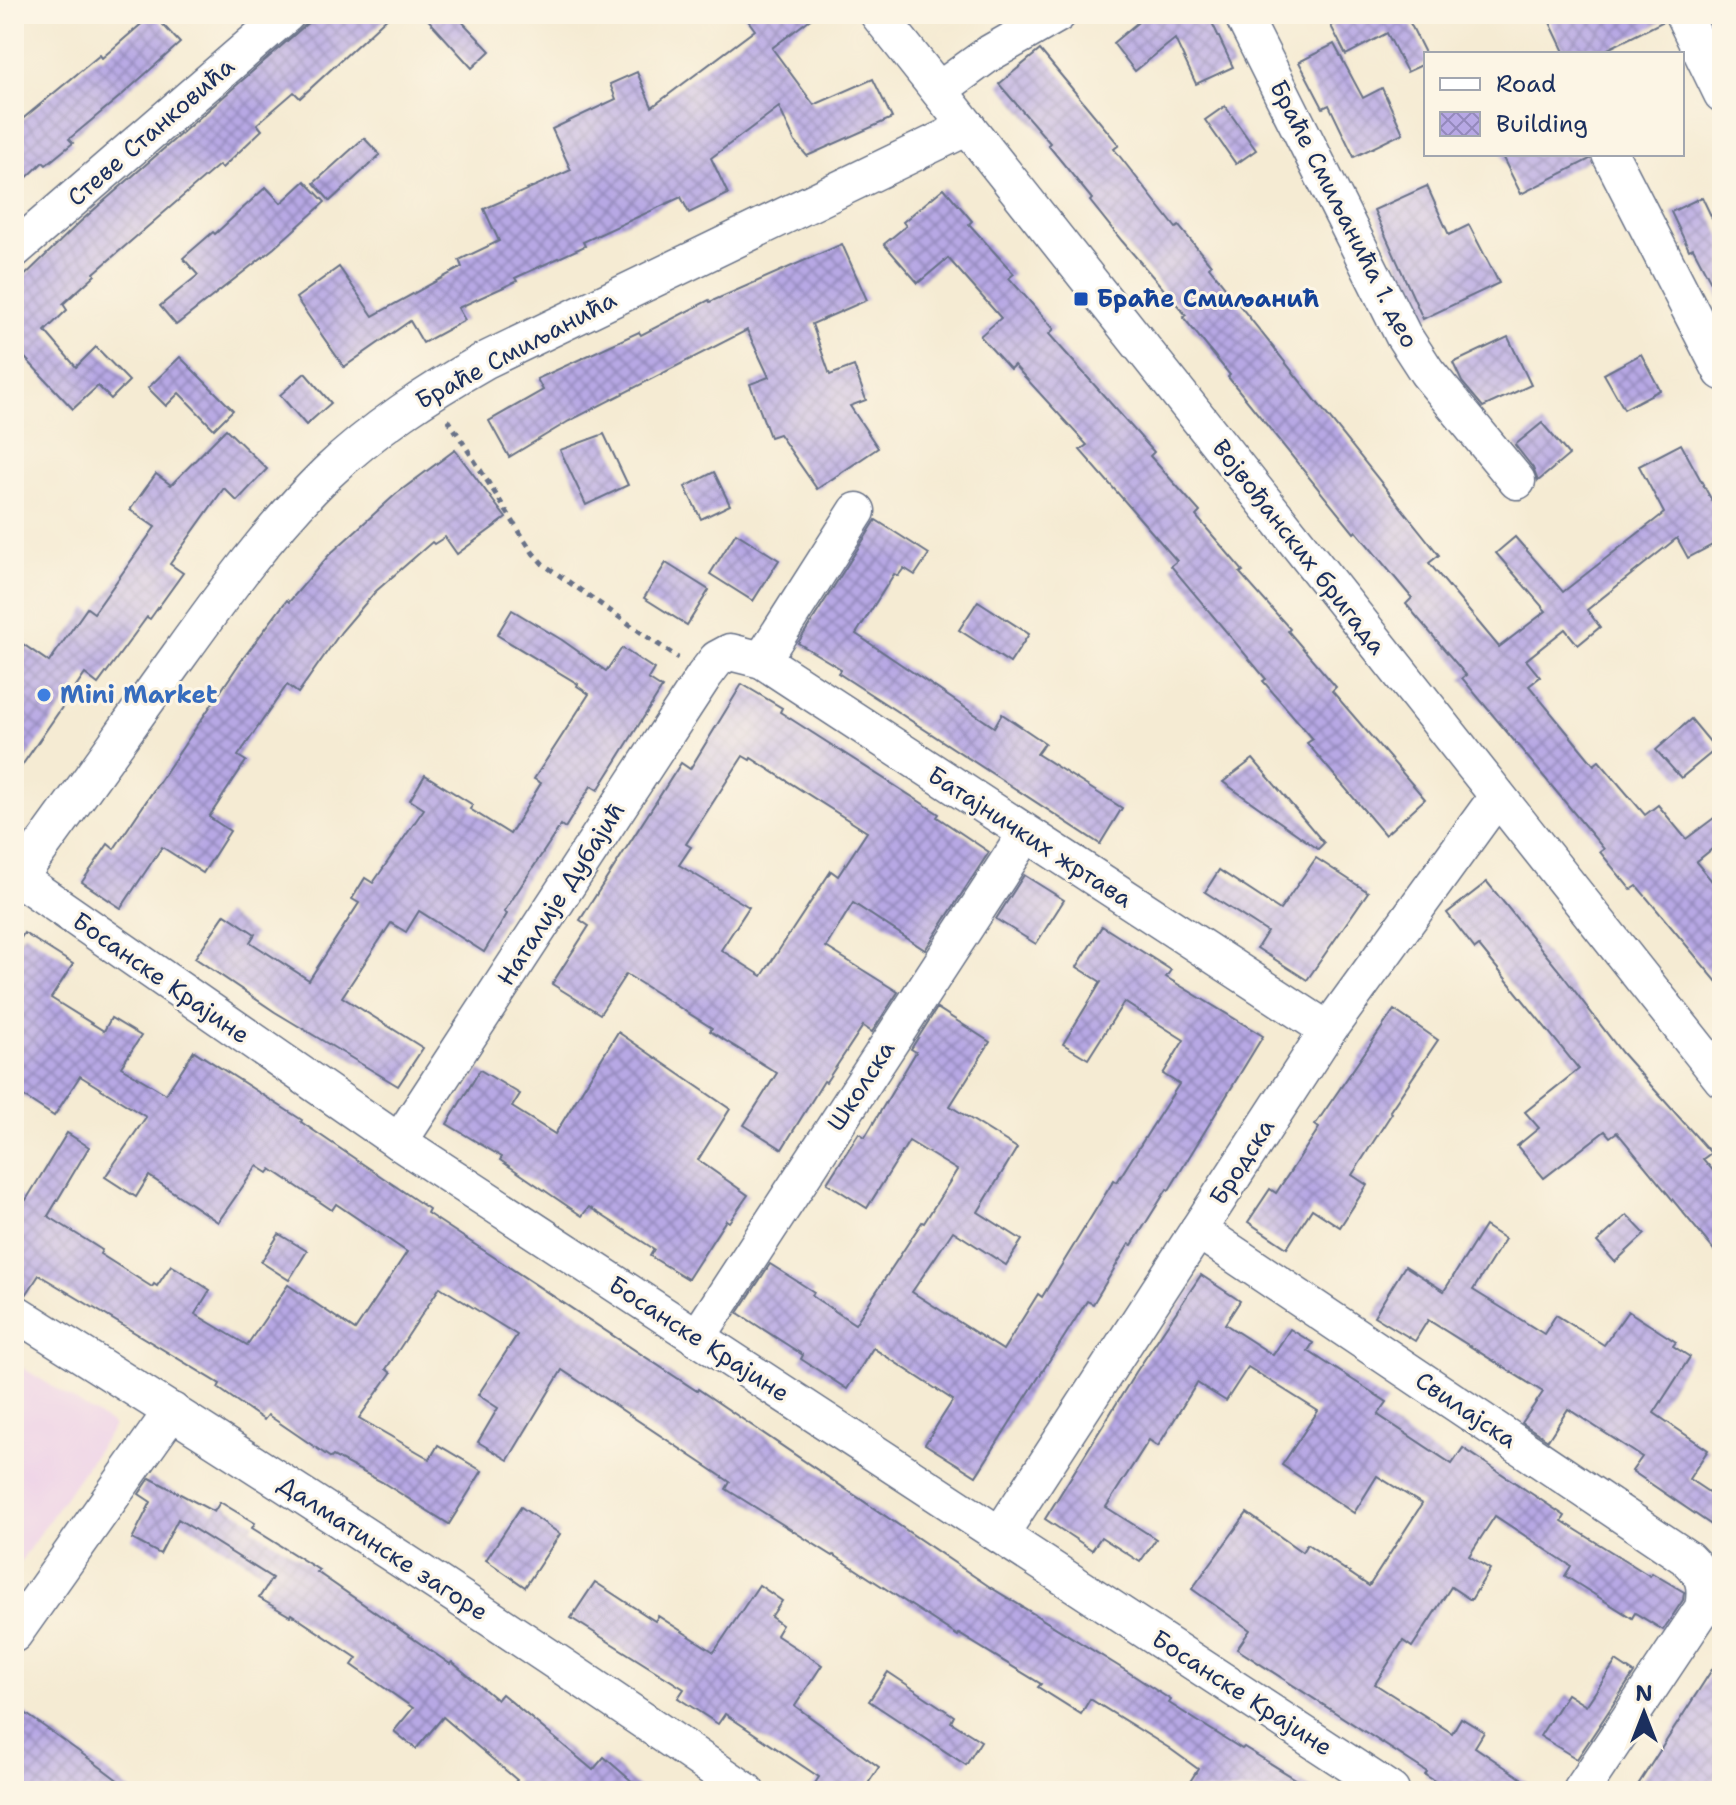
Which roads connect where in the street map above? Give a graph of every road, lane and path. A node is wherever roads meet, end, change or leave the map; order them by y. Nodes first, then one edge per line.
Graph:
1 (287, 14) edge
2 (878, 14) edge
3 (1058, 14) edge
4 (1242, 14) edge
5 (1683, 14) edge
6 (939, 90) junction
7 (1722, 94) edge
8 (968, 127) junction
9 (1611, 156) edge
10 (14, 250) edge
11 (1722, 372) edge
12 (430, 391) junction
13 (1517, 481) dead end
14 (857, 511) dead end
15 (732, 663) junction
16 (1497, 797) junction
17 (1026, 834) junction
18 (15, 879) edge
19 (1328, 1030) junction
20 (1722, 1079) edge
21 (399, 1142) junction
22 (1198, 1230) junction
23 (14, 1312) edge
24 (697, 1338) junction
25 (172, 1411) junction
26 (1000, 1535) junction
27 (14, 1634) edge
28 (746, 1791) edge
29 (1391, 1791) edge
30 (1581, 1791) edge

1 - 10 street, Стеве Станковића
2 - 6 street, Војвођанских бригада
3 - 6 street
4 - 13 street, Браће Смиљанића 1. део
5 - 7 street
6 - 8 street, Војвођанских бригада
8 - 12 street, Браће Смиљанића
8 - 16 street, Војвођанских бригада
9 - 11 street
12 - 15 path
12 - 18 street, Браће Смиљанића
14 - 15 street, Наталије Дубајић
15 - 17 street, Батајничких жртава
15 - 21 street, Наталије Дубајић
16 - 19 street, Бродска
16 - 20 street, Војвођанских бригада
17 - 19 street, Батајничких жртава
17 - 24 street, Школска
18 - 21 street, Босанске Крајине
19 - 22 street, Бродска
21 - 24 street, Босанске Крајине
22 - 26 street, Бродска
22 - 30 street, Свилајска
23 - 25 street, Далматинске загоре
24 - 26 street, Босанске Крајине
25 - 27 street
25 - 28 street, Далматинске загоре
26 - 29 street, Босанске Крајине

